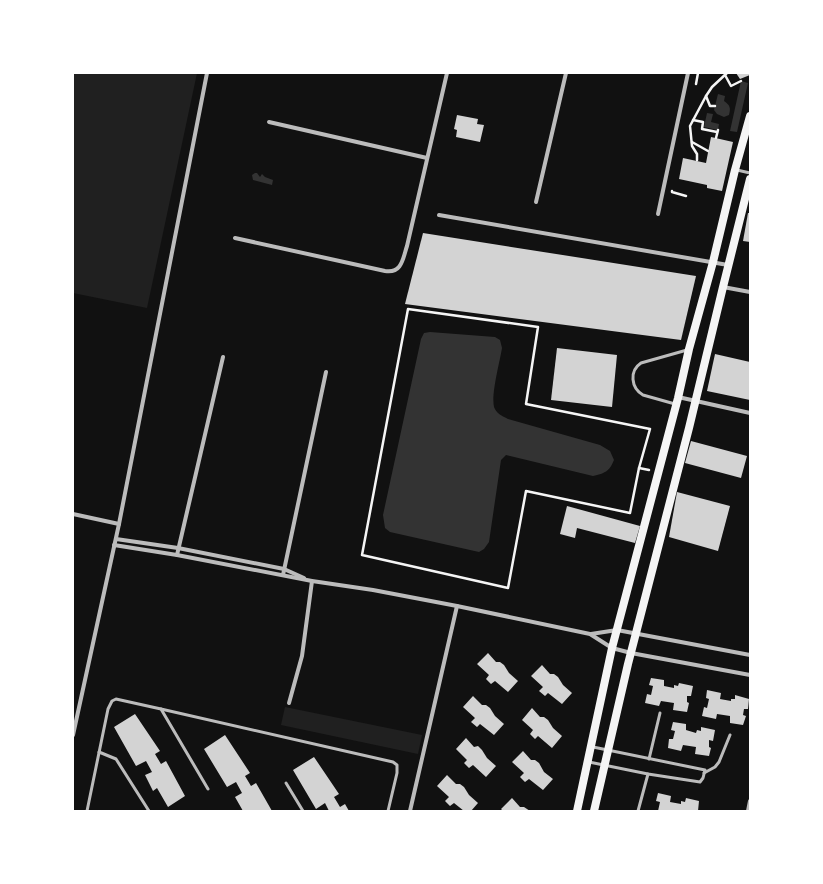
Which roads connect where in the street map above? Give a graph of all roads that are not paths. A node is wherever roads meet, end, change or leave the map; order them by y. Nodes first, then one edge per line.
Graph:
1 (207, 73) edge
2 (447, 73) edge
3 (566, 73) edge
4 (688, 73) edge
5 (750, 116) edge
6 (269, 122) dead end
7 (427, 158) junction
8 (735, 170) junction
9 (750, 173) edge
10 (750, 179) edge
11 (536, 202) dead end
12 (658, 214) dead end
13 (439, 215) dead end
14 (234, 238) dead end
15 (713, 262) junction
16 (728, 265) junction
17 (722, 287) junction
18 (750, 292) edge
19 (690, 349) junction
20 (222, 357) dead end
21 (326, 372) dead end
22 (695, 400) junction
23 (677, 401) junction
24 (750, 413) edge
25 (73, 514) edge
26 (119, 524) junction
27 (116, 539) junction
28 (114, 545) junction
29 (178, 548) junction
30 (177, 555) junction
31 (284, 569) junction
32 (283, 575) junction
33 (312, 581) junction
34 (457, 606) junction
35 (617, 630) junction
36 (590, 634) junction
37 (636, 634) junction
38 (612, 648) junction
39 (631, 653) junction
40 (750, 654) edge
41 (750, 676) edge
42 (289, 703) dead end
43 (161, 709) junction
44 (660, 713) dead end
45 (74, 722) edge
46 (73, 735) edge
47 (730, 735) dead end
48 (591, 747) junction
49 (608, 750) junction
50 (99, 752) junction
51 (649, 759) junction
52 (588, 762) junction
53 (604, 765) junction
54 (704, 773) junction
55 (648, 774) junction
56 (286, 783) dead end
57 (208, 789) dead end
58 (750, 801) edge
59 (87, 811) edge
60 (149, 811) edge
61 (303, 811) edge
62 (388, 811) edge
63 (410, 811) edge
64 (577, 811) edge
65 (594, 811) edge
66 (638, 811) edge
67 (748, 811) edge

1 - 26 street
2 - 7 street
3 - 11 street
4 - 12 street
5 - 8 main road
6 - 7 street
7 - 14 street
8 - 9 lane
8 - 15 main road
10 - 16 main road
13 - 15 street
15 - 16 street
15 - 19 main road
16 - 17 main road
17 - 18 street
17 - 22 main road
19 - 23 main road
19 - 23 lane
20 - 29 street
21 - 31 street
22 - 23 street
22 - 24 street
22 - 37 main road
23 - 35 main road
25 - 26 street
26 - 27 street
27 - 28 street
27 - 29 street
28 - 30 street
28 - 45 street
29 - 30 street
29 - 31 street
30 - 32 street
31 - 32 street
31 - 33 street
32 - 33 street
33 - 34 street
33 - 42 street
34 - 36 street
34 - 63 street
35 - 36 street
35 - 37 street
35 - 38 main road
36 - 38 street
37 - 39 main road
37 - 40 street
38 - 39 street
38 - 48 main road
39 - 41 street
39 - 49 main road
43 - 50 lane
43 - 57 lane
43 - 62 lane
44 - 51 lane
45 - 46 street
47 - 54 lane
48 - 49 lane
48 - 52 main road
49 - 51 lane
49 - 53 main road
50 - 59 lane
50 - 60 lane
51 - 54 lane
52 - 53 lane
52 - 64 main road
53 - 55 lane
53 - 65 main road
54 - 55 lane
55 - 66 lane
56 - 61 lane
58 - 67 street

